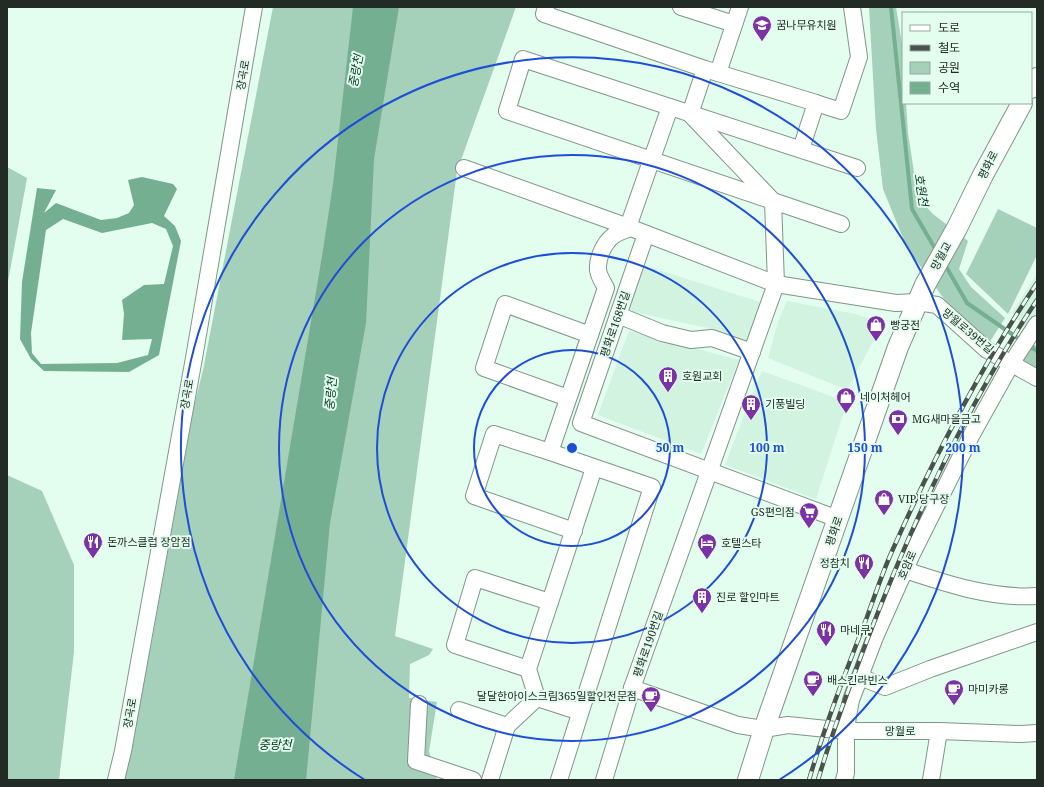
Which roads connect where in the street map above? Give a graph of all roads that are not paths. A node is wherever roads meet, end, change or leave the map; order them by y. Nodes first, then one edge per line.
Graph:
1 (254, 7) edge
2 (546, 7) edge
3 (681, 7) edge
4 (740, 7) edge
5 (852, 7) edge
6 (734, 24) junction
7 (712, 70) junction
8 (816, 104) junction
9 (1021, 104) edge
10 (670, 107) junction
11 (690, 114) junction
12 (801, 150) junction
13 (652, 159) junction
14 (464, 168) dead end
15 (857, 168) dead end
16 (773, 201) junction
17 (842, 224) dead end
18 (957, 228) joint
19 (635, 229) junction
20 (776, 284) junction
21 (921, 294) junction
22 (618, 315) junction
23 (590, 335) junction
24 (1032, 336) edge
25 (752, 352) junction
26 (1011, 364) junction
27 (1037, 378) edge
28 (568, 398) junction
29 (550, 452) junction
30 (594, 468) junction
31 (709, 470) junction
32 (838, 519) junction
33 (574, 531) junction
34 (905, 570) junction
35 (1037, 596) edge
36 (550, 602) junction
37 (1037, 632) edge
38 (528, 669) junction
39 (860, 677) junction
40 (632, 688) junction
41 (537, 698) junction
42 (419, 704) dead end
43 (459, 710) dead end
44 (580, 712) junction
45 (507, 726) junction
46 (764, 730) junction
47 (846, 731) junction
48 (939, 731) junction
49 (1037, 733) edge
50 (116, 780) edge
51 (473, 780) edge
52 (490, 780) edge
53 (559, 780) edge
54 (604, 780) edge
55 (748, 780) edge
56 (844, 780) edge
57 (931, 780) edge

1 - 50 street, 장곡로
2 - 7 street
3 - 6 street
4 - 6 street
5 - 8 street
6 - 7 street
7 - 8 street
7 - 11 street
8 - 12 street
9 - 18 main road, 평화로
10 - 11 street
10 - 13 street, 평화로168번길
10 - 13 street
11 - 12 street
11 - 16 street
12 - 15 street
13 - 16 street
13 - 19 street, 평화로168번길
14 - 19 street
16 - 17 street
16 - 20 street
18 - 21 main road, 망월교
19 - 20 street
19 - 22 street, 평화로168번길
19 - 23 street
20 - 21 street
20 - 25 street, 평화로190번길
21 - 26 street, 망월로39번길
21 - 32 main road, 평화로
22 - 25 street
22 - 31 street, 평화로168번길
23 - 28 street
23 - 28 street
24 - 26 street, 호암로
25 - 31 street, 평화로190번길
26 - 27 street, 망월로39번길
26 - 34 street, 호암로
28 - 29 street
29 - 30 street
29 - 33 street
30 - 33 street
30 - 44 street
31 - 32 street, 평화로168번길
31 - 40 street, 평화로190번길
32 - 46 main road, 평화로
33 - 36 street
34 - 35 street
34 - 39 street, 호암로
36 - 38 street
36 - 38 street
37 - 39 street
38 - 41 street
39 - 47 street, 호암로
40 - 46 street, 평화로190번길
40 - 54 street
41 - 44 street
41 - 45 street
42 - 51 street
43 - 45 street
44 - 53 street
45 - 52 street
46 - 47 street, 망월로
46 - 55 main road, 평화로
47 - 48 street, 망월로
47 - 56 street, 호암로
48 - 49 street, 망월로
48 - 57 street

